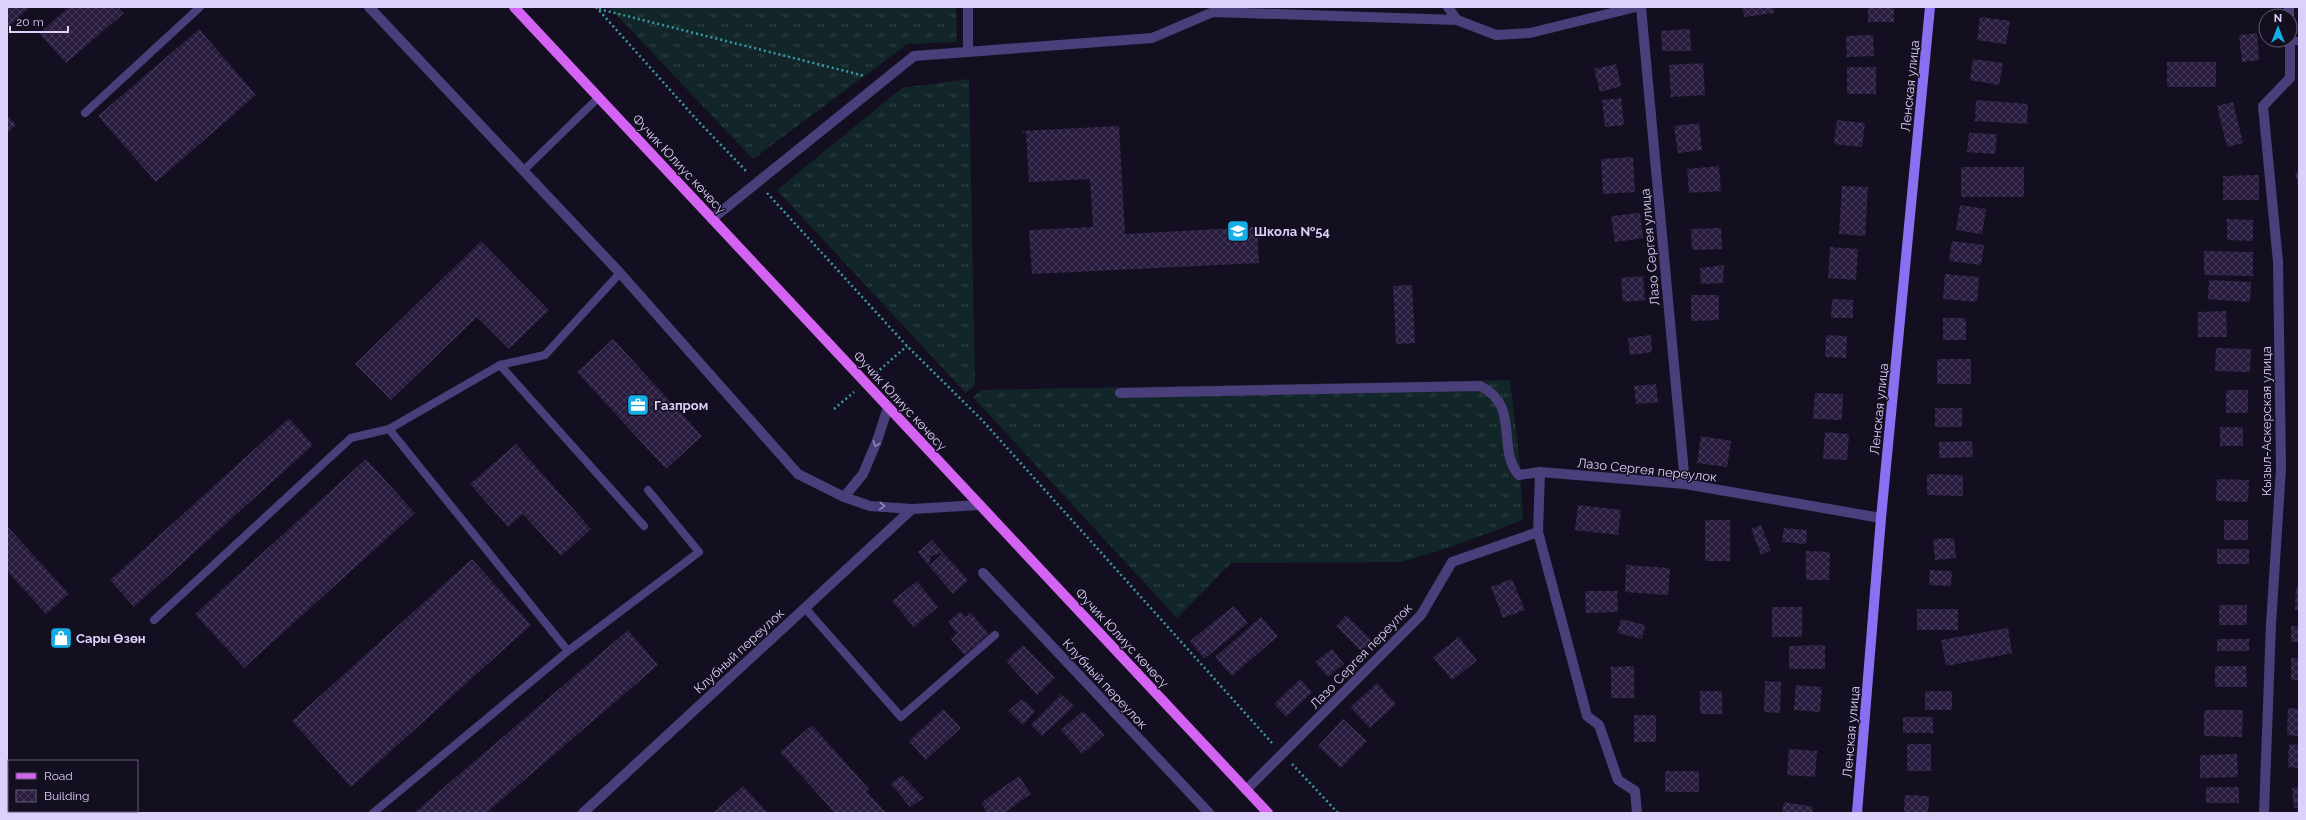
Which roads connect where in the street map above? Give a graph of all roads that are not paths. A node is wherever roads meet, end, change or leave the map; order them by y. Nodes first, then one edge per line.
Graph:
1 (200, 7) edge
2 (369, 7) edge
3 (514, 7) edge
4 (968, 7) edge
5 (1448, 7) edge
6 (1636, 7) edge
7 (1641, 7) edge
8 (1930, 7) edge
9 (1213, 9) edge
10 (1457, 20) junction
11 (2292, 48) edge
12 (968, 52) junction
13 (599, 98) junction
14 (85, 113) dead end
15 (524, 170) junction
16 (712, 218) junction
17 (620, 273) junction
18 (500, 365) junction
19 (1120, 393) dead end
20 (888, 407) junction
21 (389, 429) junction
22 (1540, 472) junction
23 (1685, 484) junction
24 (648, 490) dead end
25 (844, 497) junction
26 (980, 505) junction
27 (912, 508) junction
28 (1881, 518) junction
29 (644, 526) dead end
30 (1538, 532) junction
31 (983, 573) dead end
32 (805, 608) junction
33 (154, 620) dead end
34 (995, 635) dead end
35 (568, 652) junction
36 (1246, 790) junction
37 (373, 813) edge
38 (583, 813) edge
39 (1209, 813) edge
40 (1268, 813) edge
41 (1637, 813) edge
42 (1857, 813) edge
43 (2264, 813) edge

1 - 14 lane
2 - 15 street
3 - 13 main road, Фучик Юлиус көчөсү
4 - 12 street
5 - 10 street
6 - 10 street
7 - 23 street, Лазо Сергея улица
8 - 28 main road, Ленская улица
9 - 10 street
9 - 12 street
11 - 43 street, Кызыл-Аскерская улица
12 - 16 street
13 - 15 lane
13 - 16 main road, Фучик Юлиус көчөсү
15 - 17 street
16 - 20 main road, Фучик Юлиус көчөсү
17 - 18 lane
17 - 25 street
18 - 21 lane
18 - 29 lane
19 - 22 street, Лазо Сергея переулок
20 -> 25 street
20 - 26 main road, Фучик Юлиус көчөсү
21 - 33 lane
21 - 35 lane
22 - 23 street, Лазо Сергея переулок
22 - 30 street
23 - 28 street, Лазо Сергея переулок
24 - 35 lane
25 -> 27 street
26 - 27 street
26 - 36 main road, Фучик Юлиус көчөсү
27 - 32 street, Клубный переулок
28 - 42 main road, Ленская улица
30 - 36 street, Лазо Сергея переулок
30 - 41 street
31 - 39 street, Клубный переулок
32 - 34 lane
32 - 38 street, Клубный переулок
35 - 37 lane
36 - 40 main road, Фучик Юлиус көчөсү

